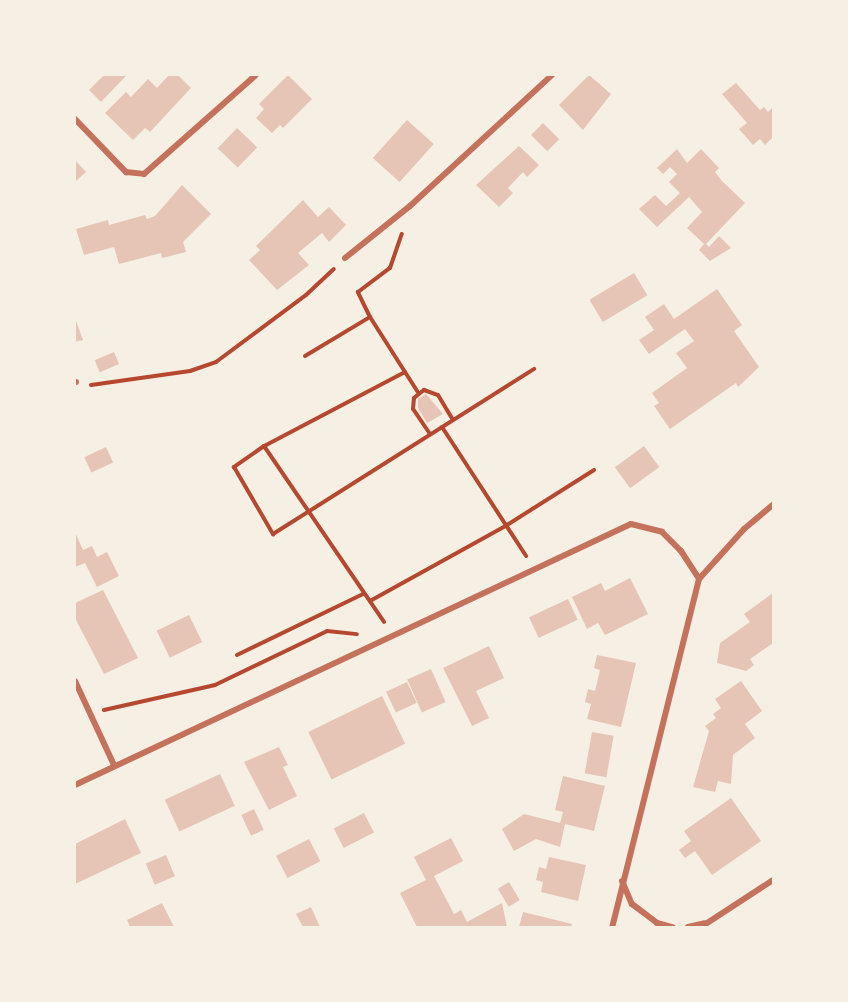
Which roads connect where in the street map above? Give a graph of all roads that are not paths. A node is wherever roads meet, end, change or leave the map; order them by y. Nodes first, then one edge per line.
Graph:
1 (255, 75) edge
2 (552, 75) edge
3 (75, 119) edge
4 (345, 258) road end
5 (773, 505) edge
6 (699, 579) junction
7 (75, 681) edge
8 (114, 765) junction
9 (75, 785) edge
10 (622, 880) junction
11 (773, 880) edge
12 (703, 925) edge
13 (612, 927) edge
14 (672, 927) edge
15 (688, 927) edge

1 - 3 street
2 - 4 street
5 - 6 street
6 - 8 street
6 - 10 street
7 - 8 street
8 - 9 street
10 - 13 street
10 - 14 street
11 - 12 street
12 - 15 street

